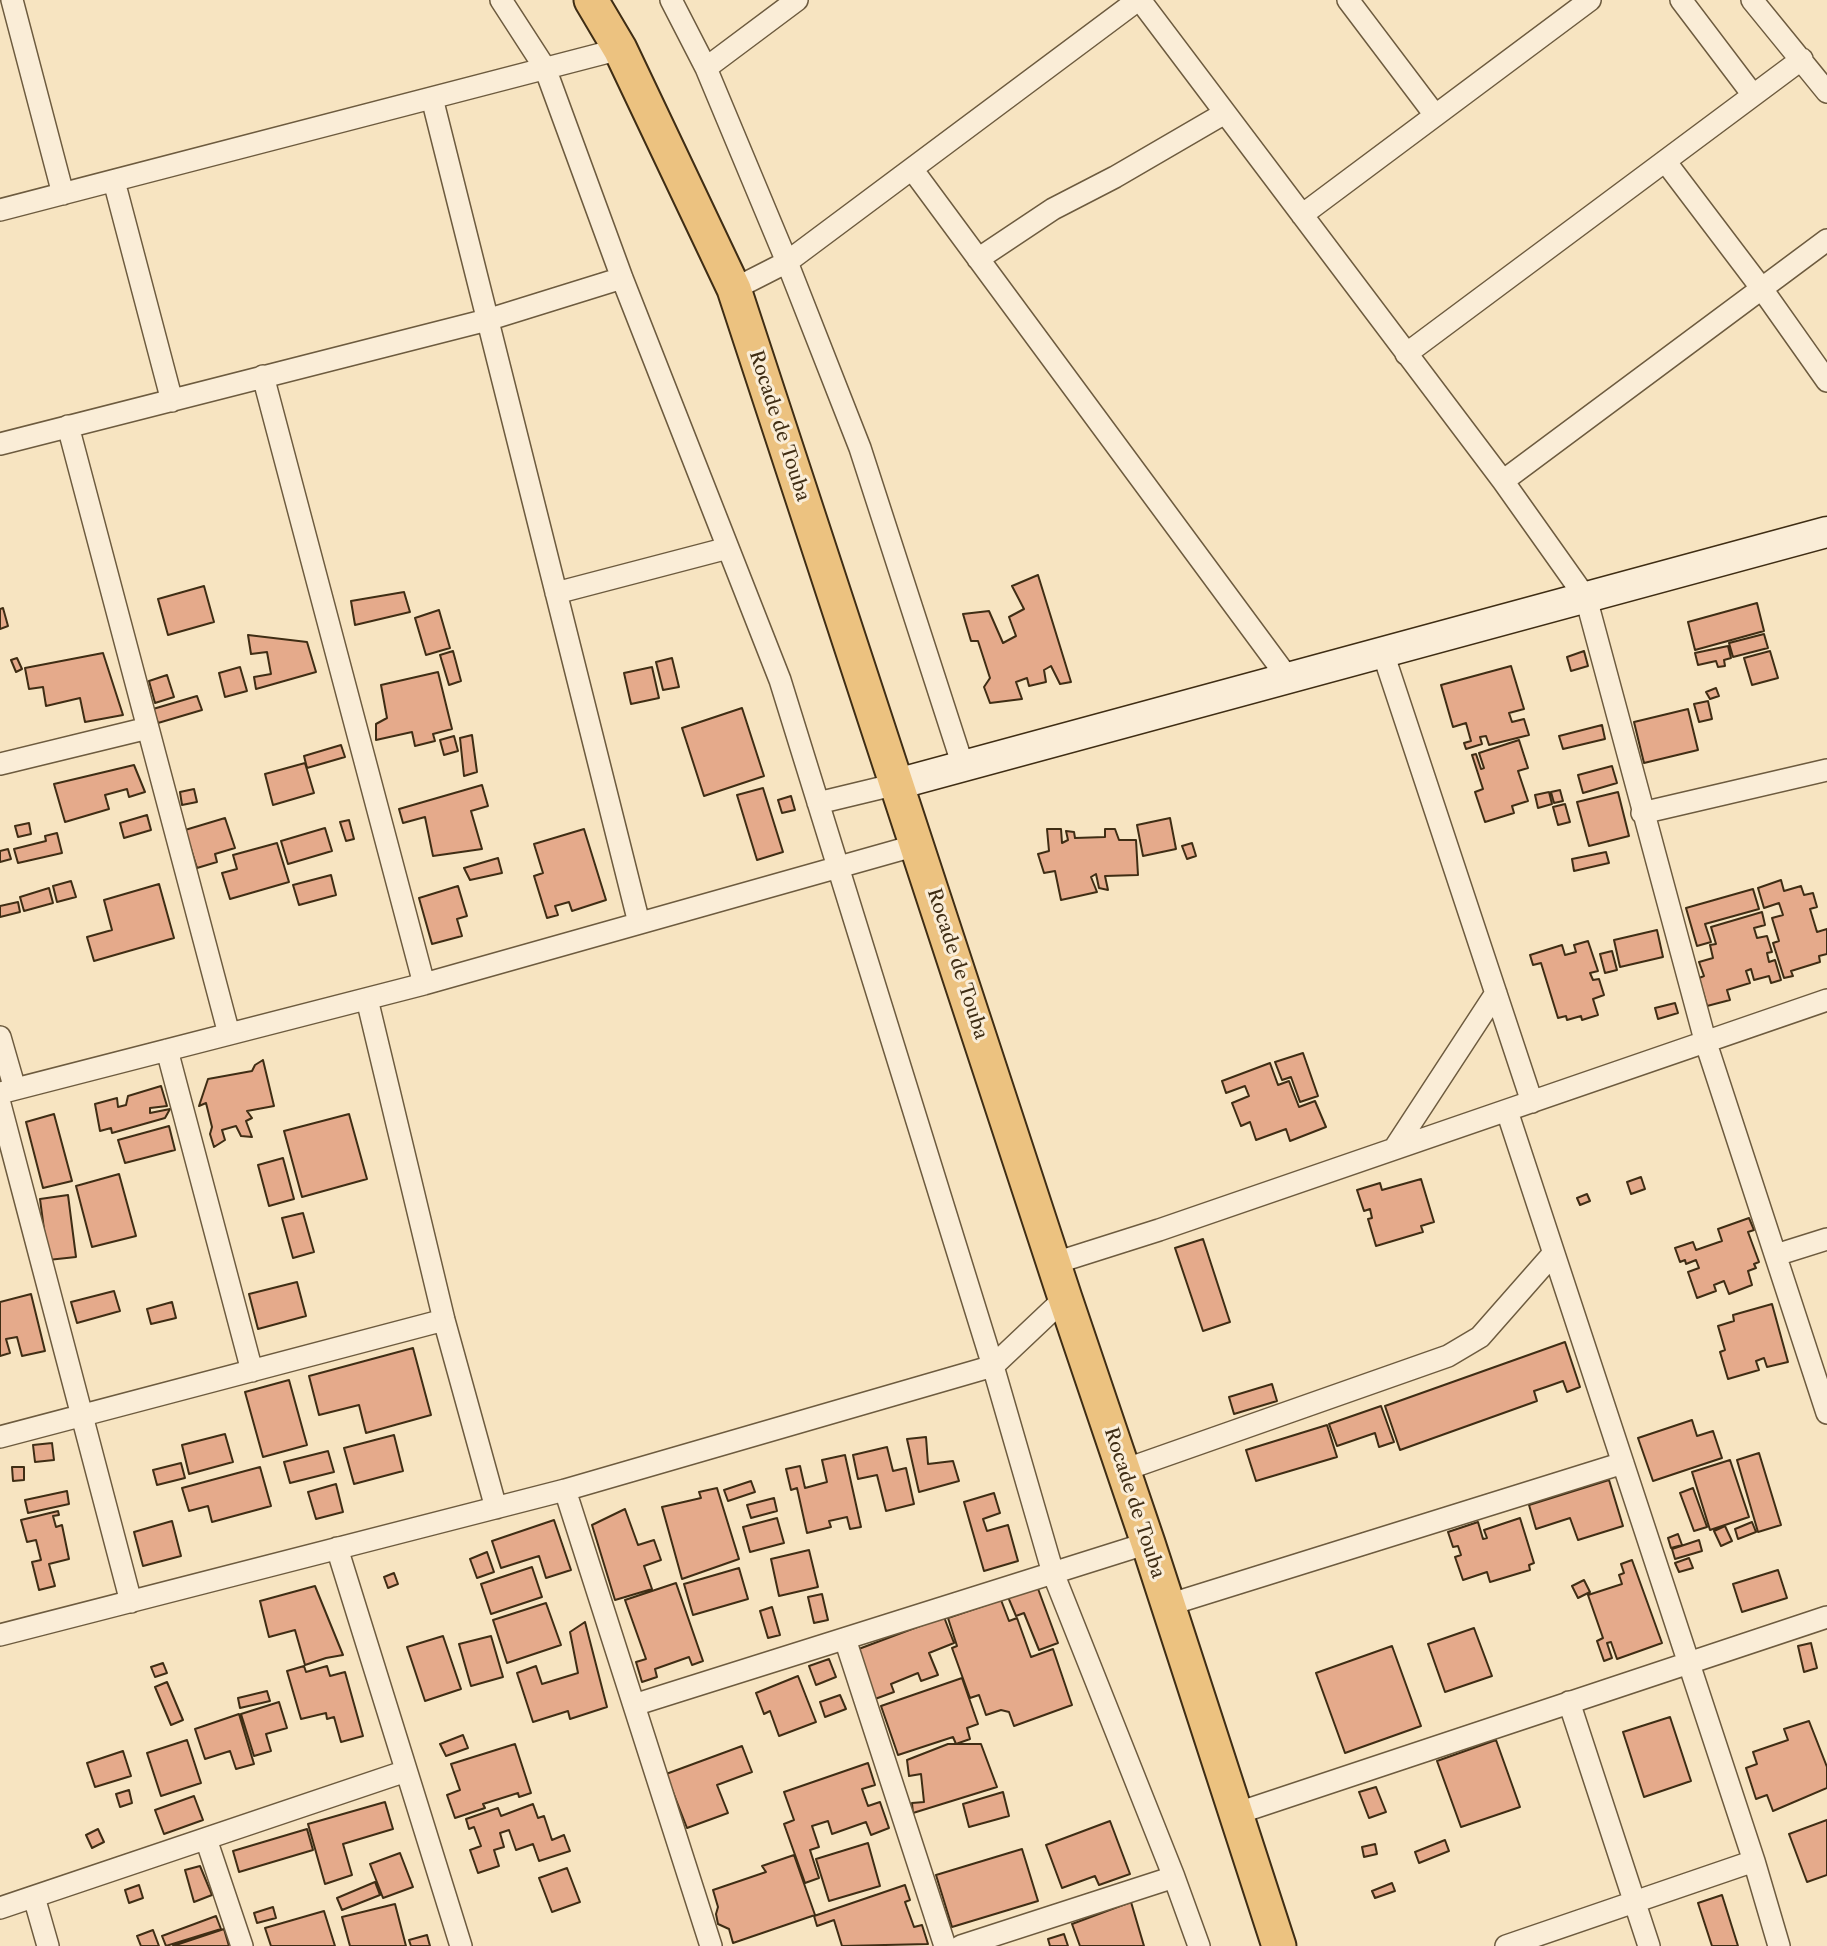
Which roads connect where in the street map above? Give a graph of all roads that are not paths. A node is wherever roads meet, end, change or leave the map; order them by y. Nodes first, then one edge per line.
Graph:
1 (12, 0) edge
2 (501, 0) edge
3 (591, 0) edge
4 (671, 0) edge
5 (797, 0) edge
6 (1139, 0) edge
7 (1348, 0) edge
8 (1681, 0) edge
9 (1752, 0) edge
10 (1581, 3) edge
11 (620, 49) junction
12 (1802, 59) junction
13 (545, 68) junction
14 (706, 68) junction
15 (1827, 92) edge
16 (1753, 95) junction
17 (432, 98) junction
18 (1225, 113) junction
19 (1435, 115) junction
20 (1665, 161) junction
21 (912, 169) junction
22 (114, 181) junction
23 (63, 194) junction
24 (0, 210) edge
25 (1302, 215) junction
26 (1827, 240) edge
27 (978, 258) junction
28 (788, 262) junction
29 (622, 278) junction
30 (734, 289) junction
31 (1762, 289) junction
32 (487, 320) junction
33 (1406, 354) junction
34 (263, 376) junction
35 (1827, 381) edge
36 (172, 401) junction
37 (68, 426) junction
38 (0, 444) edge
39 (1503, 481) junction
40 (1827, 532) edge
41 (728, 548) junction
42 (556, 593) junction
43 (1586, 598) junction
44 (1383, 653) junction
45 (1288, 678) junction
46 (148, 728) junction
47 (0, 764) edge
48 (963, 766) junction
49 (1827, 770) edge
50 (897, 784) junction
51 (818, 803) junction
52 (1642, 813) junction
53 (917, 845) junction
54 (838, 867) junction
55 (639, 923) junction
56 (424, 984) junction
57 (1496, 993) junction
58 (367, 999) junction
59 (1827, 1000) edge
60 (229, 1034) junction
61 (0, 1037) edge
62 (1705, 1041) junction
63 (167, 1050) junction
64 (5, 1095) edge
65 (1532, 1102) junction
66 (1507, 1111) junction
67 (1394, 1149) junction
68 (1827, 1239) edge
69 (1553, 1254) junction
70 (1776, 1255) junction
71 (1055, 1263) junction
72 (1065, 1298) junction
73 (444, 1320) junction
74 (993, 1366) junction
75 (252, 1371) junction
76 (1825, 1398) edge
77 (81, 1415) junction
78 (0, 1437) edge
79 (1623, 1463) junction
80 (1124, 1470) junction
81 (565, 1490) junction
82 (496, 1507) junction
83 (1148, 1544) junction
84 (337, 1549) junction
85 (1054, 1573) junction
86 (131, 1602) junction
87 (1168, 1605) junction
88 (1827, 1617) edge
89 (0, 1635) edge
90 (845, 1639) junction
91 (1689, 1662) junction
92 (1569, 1702) junction
93 (634, 1705) junction
94 (407, 1771) junction
95 (1235, 1814) junction
96 (206, 1839) junction
97 (1754, 1861) junction
98 (1174, 1877) junction
99 (34, 1897) junction
100 (1635, 1902) junction
101 (0, 1909) edge
102 (48, 1946) edge
103 (242, 1946) edge
104 (461, 1946) edge
105 (711, 1946) edge
106 (944, 1946) edge
107 (961, 1946) edge
108 (1199, 1946) edge
109 (1279, 1946) edge
110 (1506, 1946) edge
111 (1649, 1946) edge
112 (1779, 1946) edge

1 - 23 street
2 - 13 street
3 - 11 main road, Rocade de Touba
4 - 14 street
5 - 14 street
6 - 18 street
6 - 21 street
7 - 19 street
8 - 16 street
9 - 12 street
10 - 19 street
11 - 13 street
11 - 30 main road, Rocade de Touba
12 - 15 street
12 - 16 street
13 - 17 street
13 - 29 street
14 - 28 street
16 - 20 street
17 - 22 street
17 - 32 street
18 - 25 street
18 - 27 street
19 - 25 street
20 - 31 street
20 - 33 street
21 - 27 street
21 - 28 street
22 - 23 street
22 - 36 street
23 - 24 street
25 - 33 street
26 - 31 street
27 - 45 street
28 - 30 street
28 - 48 street
29 - 32 street
29 - 41 street
30 - 50 main road, Rocade de Touba
31 - 35 street
31 - 39 street
32 - 34 street
32 - 42 street
33 - 39 street
34 - 36 street
34 - 56 street
36 - 37 street
37 - 38 street
37 - 46 street
39 - 43 street
40 - 43 main road
41 - 42 street
41 - 51 street
42 - 55 street
43 - 44 main road
43 - 52 street
44 - 45 main road
44 - 57 street
45 - 48 main road
46 - 47 street
46 - 60 street
48 - 50 main road
49 - 52 street
50 - 51 street
50 - 53 main road, Rocade de Touba
51 - 54 street
52 - 62 street
53 - 54 street
53 - 71 main road, Rocade de Touba
54 - 55 street
54 - 74 street
55 - 56 street
56 - 58 street
57 - 65 street
57 - 67 street
58 - 60 street
58 - 73 street
59 - 62 street
60 - 63 street
61 - 64 street
62 - 65 street
62 - 70 street
63 - 64 street
63 - 75 street
64 - 77 street
65 - 66 street
66 - 67 street
66 - 69 street
67 - 71 street
68 - 70 street
69 - 79 street
69 - 80 street
70 - 76 street
71 - 72 main road, Rocade de Touba
72 - 74 street
72 - 80 main road, Rocade de Touba
73 - 75 street
73 - 82 street
74 - 81 street
74 - 85 street
75 - 77 street
77 - 78 street
77 - 86 street
79 - 87 street
79 - 91 street
80 - 83 main road, Rocade de Touba
81 - 82 street
81 - 93 street
82 - 84 street
83 - 85 street
83 - 87 main road, Rocade de Touba
84 - 86 street
84 - 94 street
85 - 90 street
85 - 98 street
86 - 89 street
87 - 95 main road, Rocade de Touba
88 - 91 street
90 - 93 street
90 - 106 street
91 - 92 street
91 - 97 street
92 - 95 street
92 - 100 street
93 - 105 street
94 - 96 street
94 - 104 street
95 - 109 main road, Rocade de Touba
96 - 99 street
96 - 103 street
97 - 100 street
97 - 112 street
98 - 107 street
98 - 108 street
99 - 101 street
99 - 102 street
100 - 110 street
100 - 111 street

